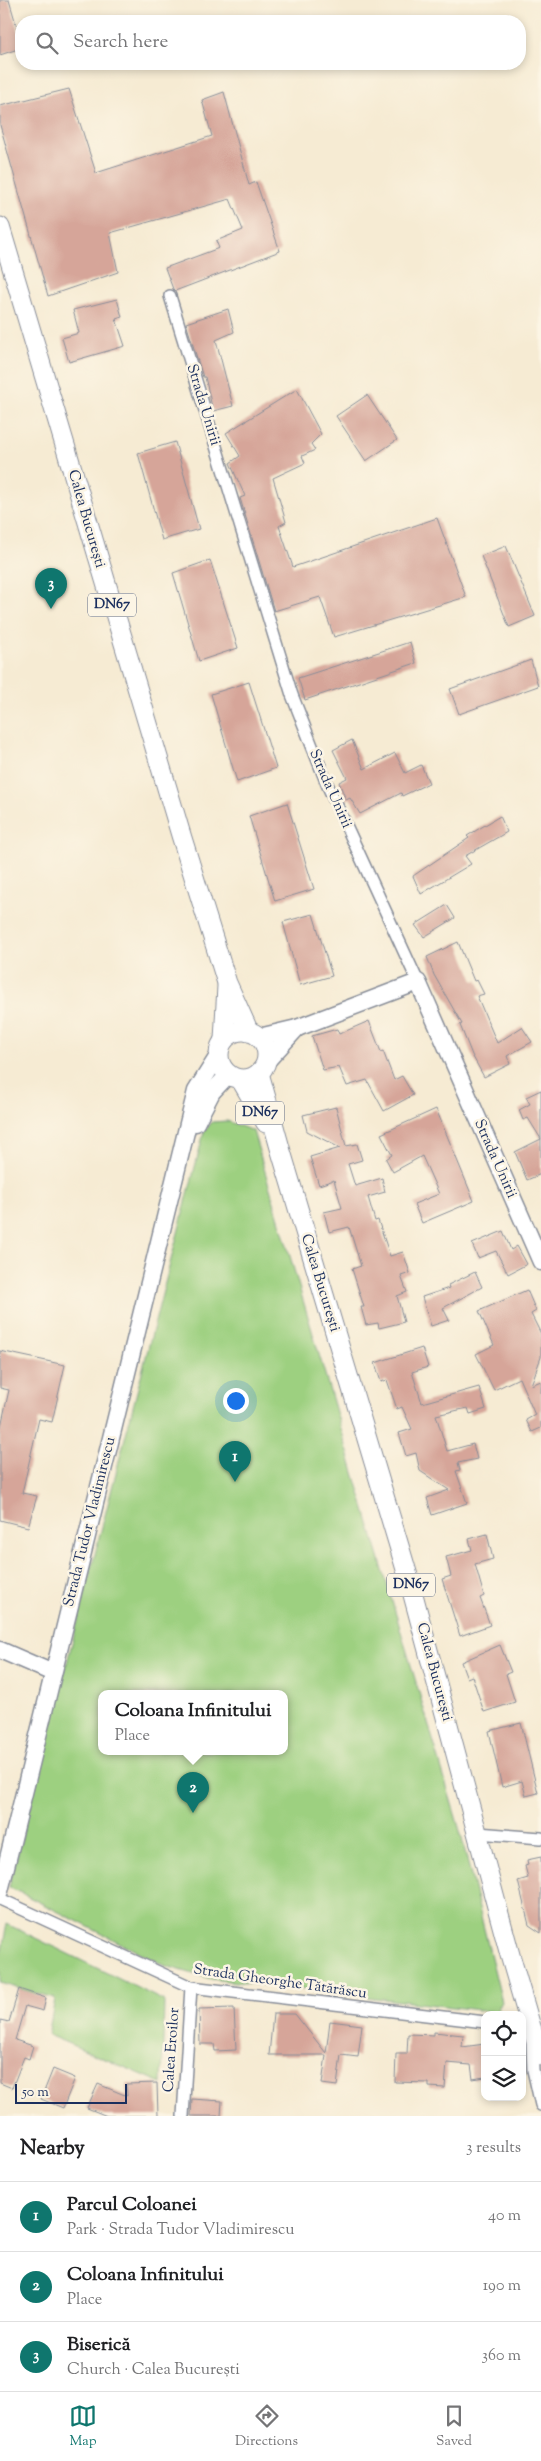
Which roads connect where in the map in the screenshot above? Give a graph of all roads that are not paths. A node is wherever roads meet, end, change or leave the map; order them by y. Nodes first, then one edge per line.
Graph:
1 (0, 227) edge
2 (170, 296) dead end
3 (418, 982) junction
4 (227, 983) junction
5 (297, 1028) junction
6 (254, 1034) junction
7 (221, 1048) junction
8 (263, 1067) junction
9 (234, 1077) junction
10 (279, 1146) junction
11 (181, 1154) junction
12 (541, 1262) edge
13 (0, 1650) edge
14 (53, 1673) junction
15 (478, 1833) junction
16 (541, 1838) edge
17 (1, 1880) edge
18 (0, 1899) edge
19 (191, 1987) junction
20 (522, 2011) edge
21 (481, 2022) edge
22 (526, 2027) edge
23 (541, 2055) edge
24 (541, 2105) edge
25 (183, 2116) edge

1 - 4 main road, Calea București / DN67
2 - 3 street, Strada Unirii
3 - 5 main road
3 - 12 main road, Strada Unirii
4 - 6 main road, Calea București / DN67
4 - 7 main road, Calea București / DN67
5 - 6 main road
5 - 8 main road
6 - 7 main road
6 - 8 main road, Calea București / DN67
7 - 9 main road, Calea București / DN67
7 - 11 main road, Strada Tudor Vladimirescu
8 - 9 main road, DN67
8 - 10 main road, Calea București / DN67
9 - 10 main road, Calea București / DN67
9 - 11 main road, Strada Tudor Vladimirescu
10 - 15 main road, Calea București / DN67
11 - 14 main road, Strada Tudor Vladimirescu
13 - 14 main road
14 - 17 main road, Strada Tudor Vladimirescu
15 - 16 street
15 - 20 main road, Calea București / DN67
18 - 19 street, Strada Gheorghe Tătărăscu
19 - 21 street, Strada Gheorghe Tătărăscu
19 - 25 street, Calea Eroilor
22 - 23 main road, Calea București / DN67
22 - 24 street

